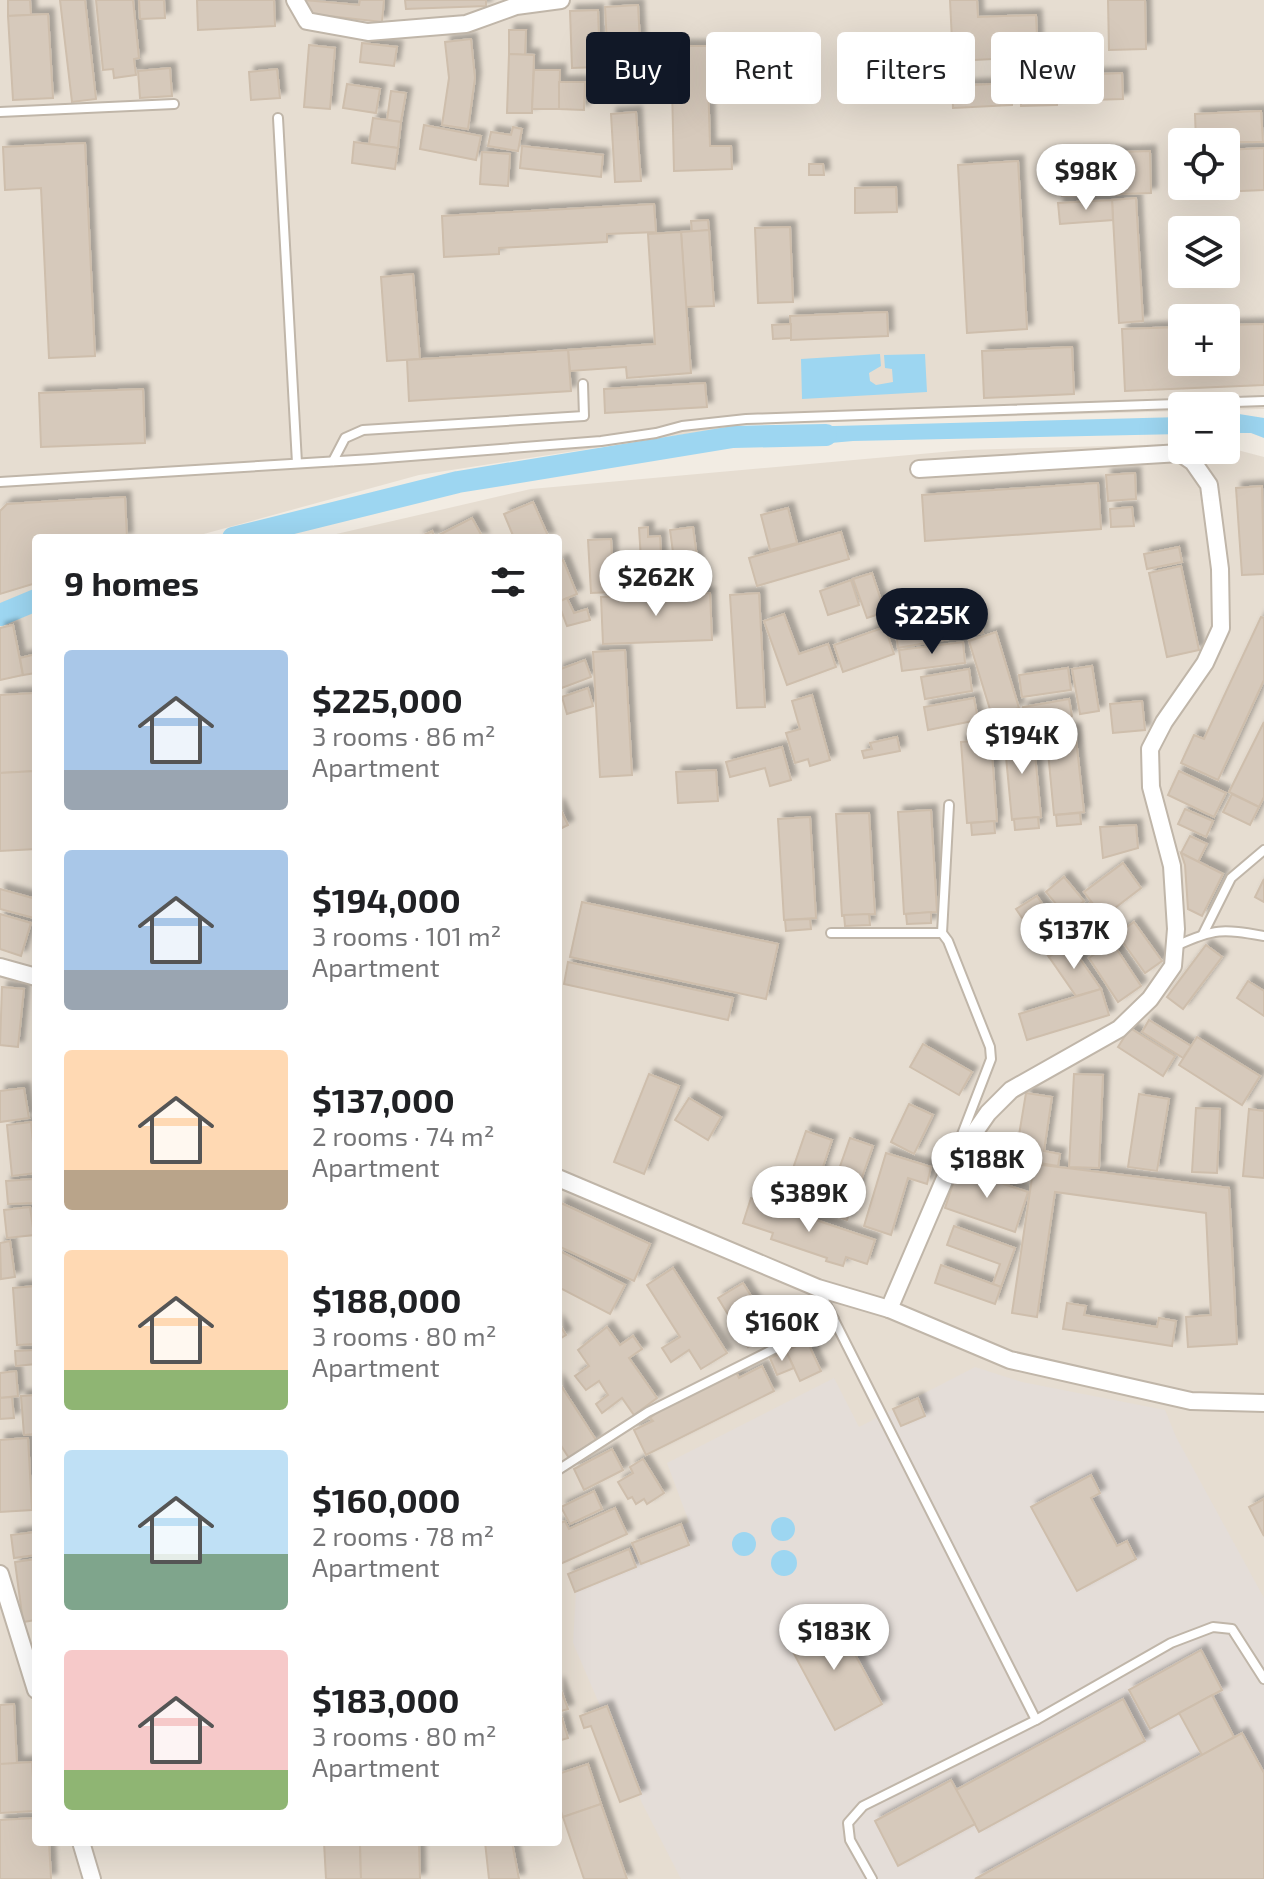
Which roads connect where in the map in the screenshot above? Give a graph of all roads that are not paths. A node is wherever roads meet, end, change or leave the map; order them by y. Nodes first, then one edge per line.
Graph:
1 (295, 0) edge
2 (561, 0) edge
3 (174, 104) dead end
4 (0, 112) edge
5 (278, 118) dead end
6 (583, 384) dead end
7 (1240, 401) edge
8 (1264, 401) edge
9 (1168, 403) edge
10 (1168, 447) edge
11 (333, 461) junction
12 (297, 463) junction
13 (1194, 464) edge
14 (919, 469) dead end
15 (0, 482) edge
16 (949, 805) dead end
17 (1264, 850) edge
18 (831, 933) dead end
19 (942, 933) junction
20 (1203, 934) junction
21 (1264, 936) edge
22 (1175, 947) junction
23 (0, 967) edge
24 (32, 976) edge
25 (949, 1169) junction
26 (562, 1180) edge
27 (818, 1288) junction
28 (889, 1309) junction
29 (834, 1319) junction
30 (1264, 1403) edge
31 (562, 1467) edge
32 (0, 1574) edge
33 (31, 1650) edge
34 (1264, 1679) edge
35 (1036, 1720) junction
36 (82, 1846) edge
37 (92, 1879) edge
38 (872, 1879) edge

1 - 2 street
3 - 4 lane
5 - 12 lane
6 - 11 lane
7 - 8 lane
9 - 11 lane
10 - 14 street
11 - 12 lane
12 - 15 lane
13 - 22 street
16 - 19 lane
17 - 20 lane
18 - 19 lane
19 - 25 lane
20 - 21 lane
20 - 22 lane
22 - 25 street
23 - 24 street
25 - 28 street
26 - 27 street
27 - 28 street
27 - 29 lane
28 - 30 street
29 - 31 lane
29 - 35 lane
32 - 33 street
34 - 35 lane
35 - 38 lane
36 - 37 street

